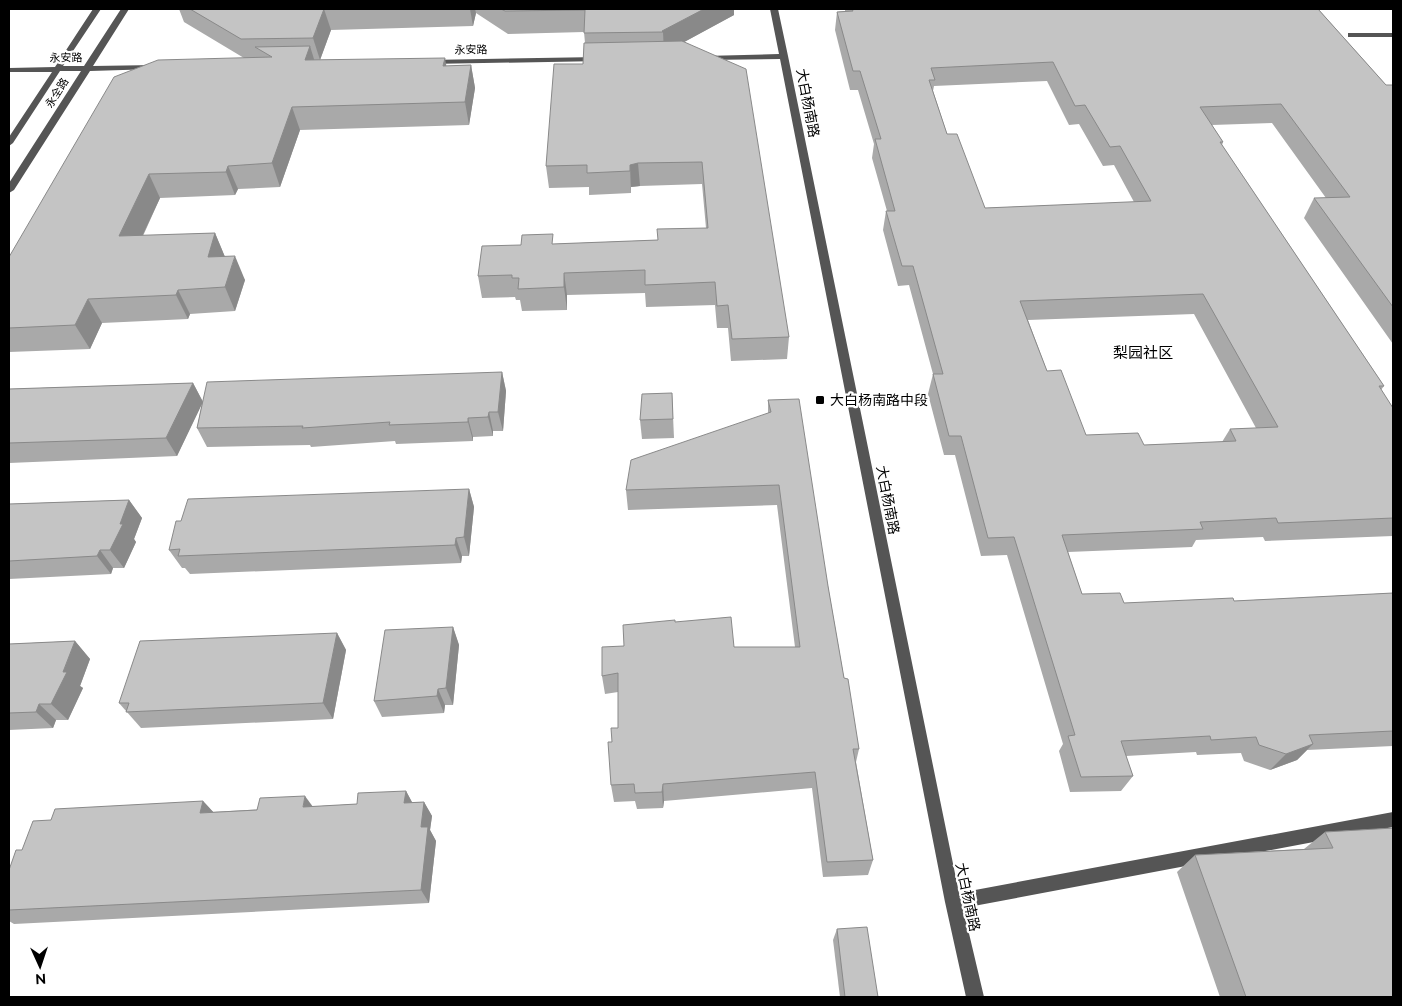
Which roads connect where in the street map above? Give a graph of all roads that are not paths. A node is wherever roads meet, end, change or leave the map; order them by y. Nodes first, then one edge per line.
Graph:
1 (97, 9) edge
2 (125, 9) edge
3 (774, 9) edge
4 (1393, 34) edge
5 (1351, 36) dead end
6 (784, 56) junction
7 (694, 58) edge
8 (604, 59) edge
9 (424, 62) edge
10 (165, 67) edge
11 (85, 68) junction
12 (58, 69) junction
13 (9, 70) edge
14 (9, 143) edge
15 (9, 190) edge
16 (1393, 820) edge
17 (954, 902) junction
18 (975, 997) edge

1 - 12 street, 永全路
2 - 11 street, 永全路
3 - 6 street, 大白杨南路
4 - 5 street
6 - 7 street
6 - 17 street, 大白杨南路
8 - 9 street, 永安路
10 - 11 street, 永安路
11 - 12 street, 永安路
11 - 15 street, 永全路
12 - 13 street, 永安路
12 - 14 street, 永全路
16 - 17 street
17 - 18 street, 大白杨南路

